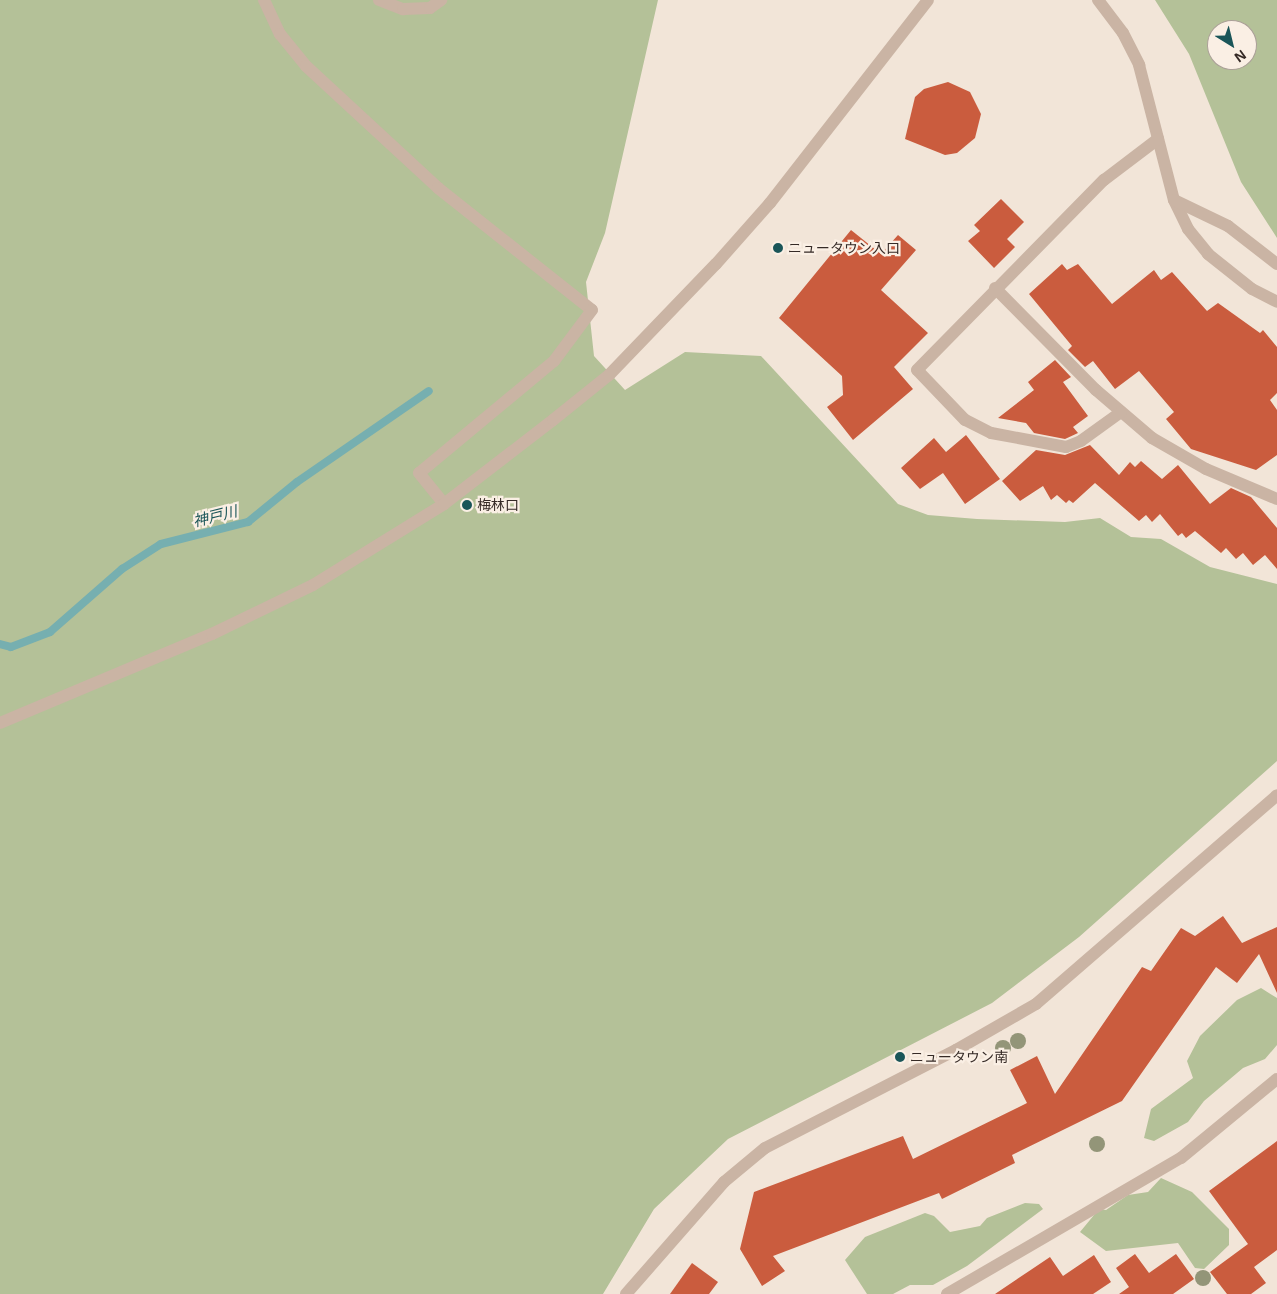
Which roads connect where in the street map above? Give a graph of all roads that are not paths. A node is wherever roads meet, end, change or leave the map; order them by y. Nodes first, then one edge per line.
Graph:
1 (264, 0) edge
2 (379, 0) edge
3 (441, 0) edge
4 (928, 0) edge
5 (1098, 0) edge
6 (1158, 139) junction
7 (1174, 200) junction
8 (1277, 264) edge
9 (995, 288) junction
10 (1277, 302) edge
11 (1121, 412) junction
12 (1277, 499) edge
13 (444, 504) junction
14 (0, 723) edge
15 (1277, 795) edge
16 (1277, 1079) edge
17 (626, 1294) edge
18 (948, 1294) edge

1 - 13 street
2 - 3 street
4 - 13 street
5 - 6 street
6 - 7 street
6 - 9 street
7 - 8 street
7 - 10 street
9 - 11 street
9 - 11 street
11 - 12 street
13 - 14 street
15 - 17 street
16 - 18 street

